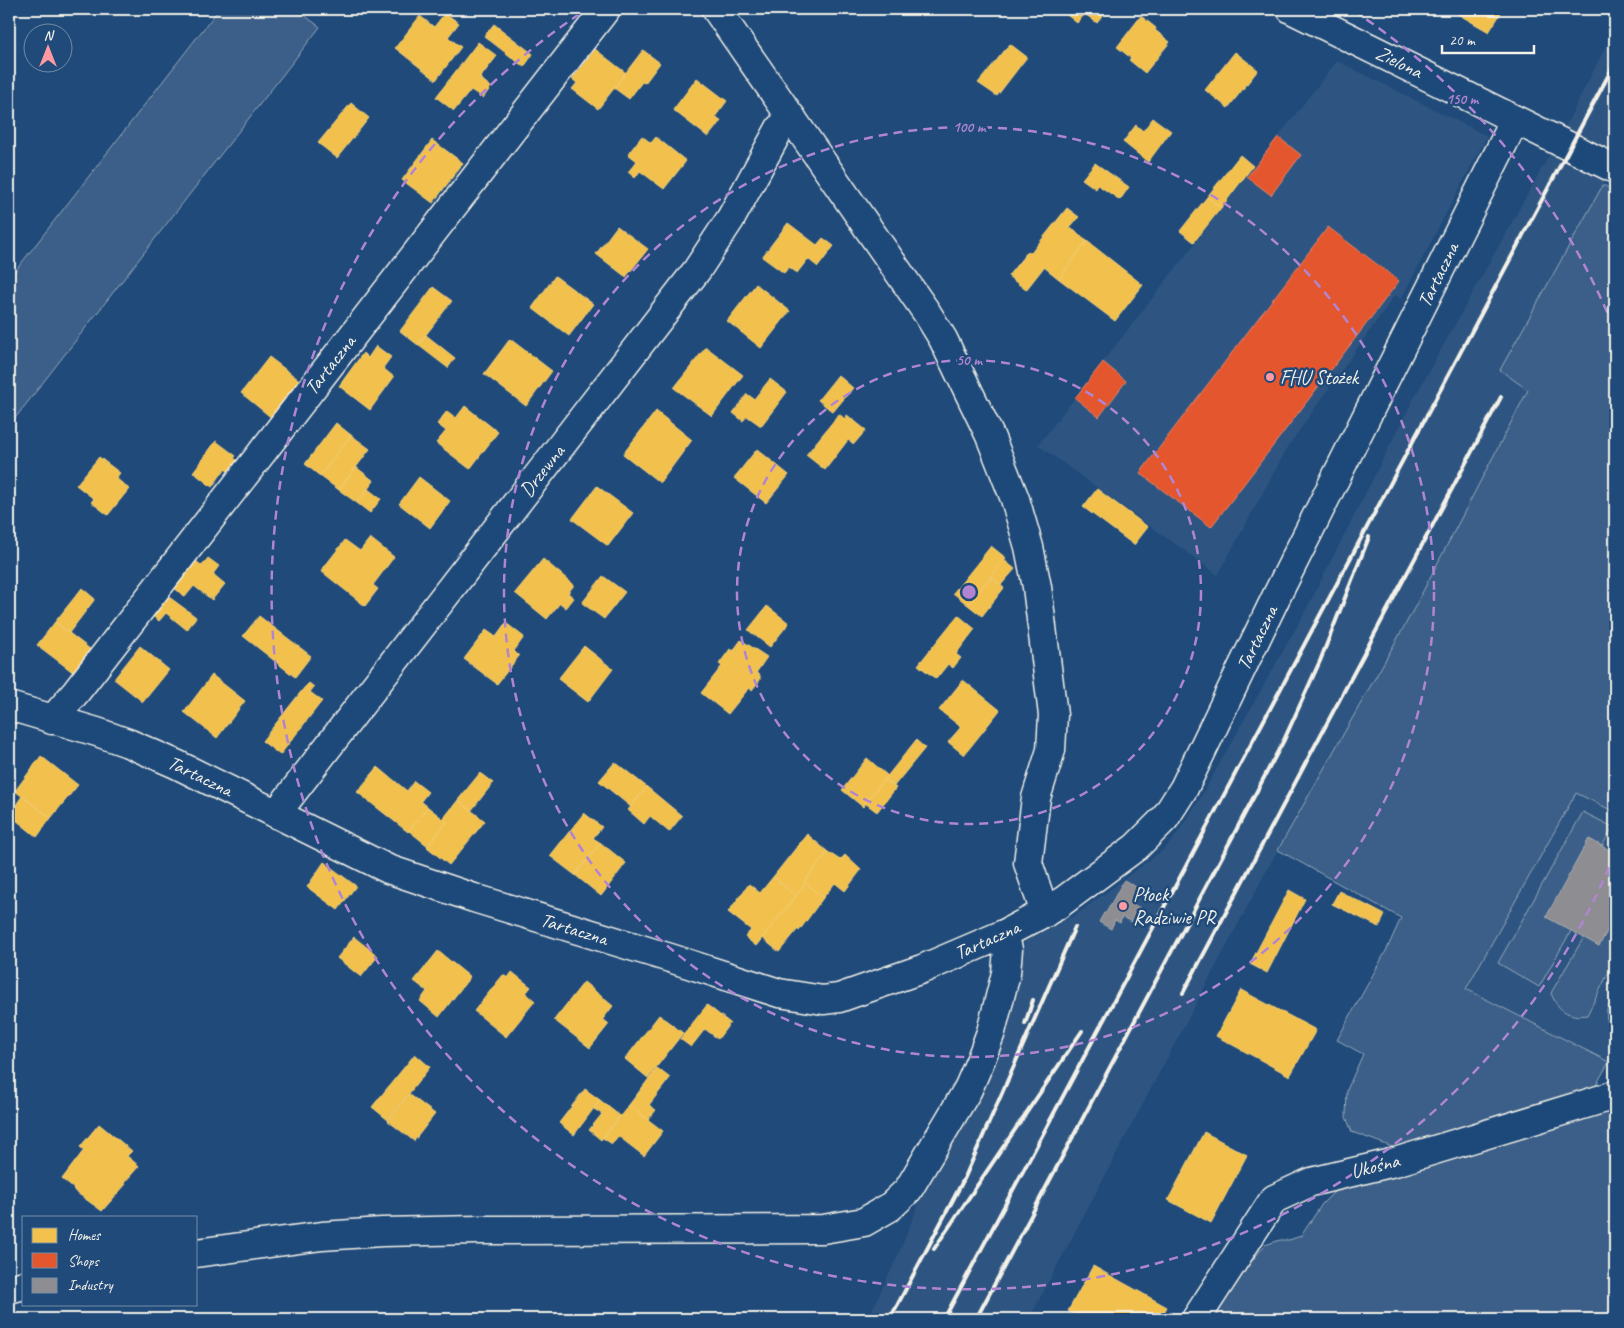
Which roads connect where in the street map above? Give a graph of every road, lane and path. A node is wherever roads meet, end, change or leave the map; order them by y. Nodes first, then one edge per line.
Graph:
1 (606, 9) edge
2 (716, 9) edge
3 (1291, 9) edge
4 (792, 118) junction
5 (1515, 120) junction
6 (1615, 169) edge
7 (9, 706) edge
8 (52, 720) junction
9 (276, 814) junction
10 (1045, 913) junction
11 (1004, 934) junction
12 (1615, 1095) edge
13 (198, 1253) edge
14 (22, 1286) edge
15 (9, 1289) edge
16 (1196, 1319) edge

1 - 8 street, Tartaczna
2 - 4 street
3 - 5 street, Zielona
4 - 9 street, Drzewna
4 - 10 street
5 - 6 street, Zielona
5 - 10 street, Tartaczna
7 - 8 street, Tartaczna
8 - 9 street, Tartaczna
9 - 11 street, Tartaczna
10 - 11 street, Tartaczna
11 - 13 street
12 - 16 street, Ukośna
14 - 15 street

